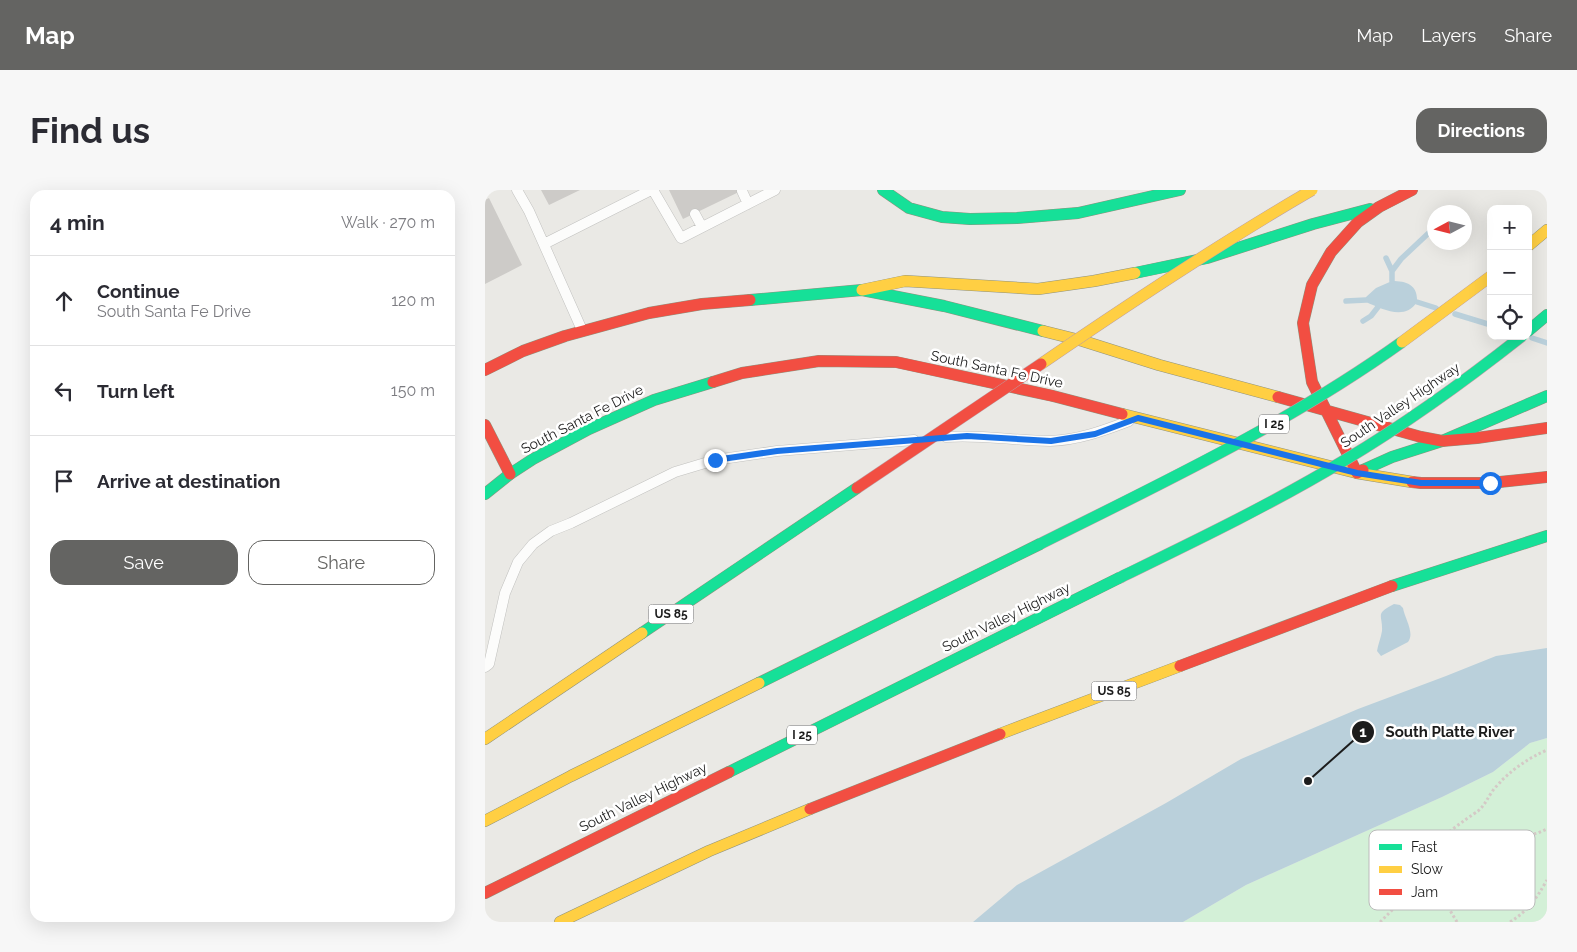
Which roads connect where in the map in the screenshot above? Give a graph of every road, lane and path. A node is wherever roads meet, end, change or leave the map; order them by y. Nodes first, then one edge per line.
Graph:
1 (517, 190) edge
2 (652, 190) edge
3 (775, 190) edge
4 (883, 190) edge
5 (1179, 190) edge
6 (1312, 190) edge
7 (1412, 190) edge
8 (742, 191) edge
9 (748, 204) junction
10 (1379, 207) junction
11 (695, 214) dead end
12 (702, 228) junction
13 (1547, 230) edge
14 (1532, 243) edge
15 (544, 244) junction
16 (1487, 279) edge
17 (862, 290) junction
18 (1547, 315) edge
19 (1532, 328) edge
20 (583, 331) junction
21 (1516, 340) edge
22 (485, 370) edge
23 (1547, 396) edge
24 (1325, 410) junction
25 (1138, 418) junction
26 (485, 424) edge
27 (1547, 428) edge
28 (1442, 441) junction
29 (1357, 473) junction
30 (510, 474) junction
31 (1547, 477) edge
32 (485, 494) edge
33 (1547, 536) edge
34 (485, 667) edge
35 (485, 739) edge
36 (1547, 750) edge
37 (485, 821) edge
38 (1547, 829) edge
39 (1452, 830) edge
40 (1535, 834) edge
41 (1547, 880) edge
42 (485, 893) edge
43 (1535, 899) edge
44 (1393, 910) edge
45 (1449, 910) edge
46 (1527, 910) edge
47 (560, 922) edge
48 (1380, 922) edge
49 (1457, 922) edge
50 (1511, 922) edge

1 - 15 lane
2 - 12 lane
2 - 15 lane
3 - 9 lane
4 - 5 main road
6 - 35 main road, US 85, bridge
7 - 10 main road
8 - 9 lane
9 - 12 lane
10 - 17 main road
10 - 24 main road
11 - 12 lane
13 - 14 main road
15 - 20 lane
16 - 37 main road, I 25, bridge
17 - 20 main road
17 - 24 main road
18 - 19 main road
20 - 22 main road
21 - 42 main road, South Valley Highway / I 25, bridge
23 - 28 main road
24 - 28 main road
24 - 29 main road
25 - 29 main road, South Santa Fe Drive
25 - 30 main road, South Santa Fe Drive
25 - 34 lane
26 - 30 main road
27 - 28 main road
28 - 29 main road
29 - 31 main road, South Santa Fe Drive
30 - 32 main road, South Santa Fe Drive
33 - 47 main road, US 85
36 - 39 path
38 - 40 path
41 - 43 path
44 - 48 path
45 - 49 path
46 - 50 path

